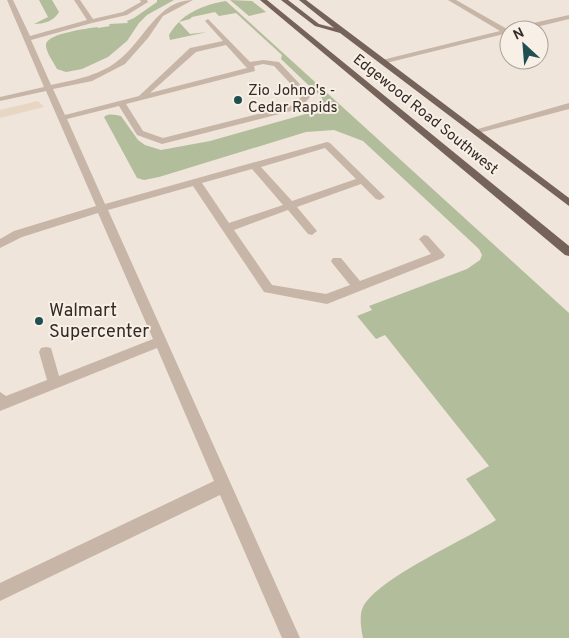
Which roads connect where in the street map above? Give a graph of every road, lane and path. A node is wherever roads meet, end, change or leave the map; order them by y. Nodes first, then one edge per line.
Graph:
1 (10, 0) edge
2 (77, 0) edge
3 (143, 0) edge
4 (190, 0) edge
5 (263, 0) edge
6 (284, 0) edge
7 (302, 0) edge
8 (451, 0) edge
9 (569, 17) edge
10 (91, 21) junction
11 (208, 21) dead end
12 (549, 22) edge
13 (499, 27) edge
14 (345, 34) junction
15 (499, 34) edge
16 (28, 39) junction
17 (228, 42) junction
18 (385, 62) junction
19 (249, 65) junction
20 (49, 88) junction
21 (142, 97) junction
22 (0, 99) edge
23 (121, 102) junction
24 (569, 106) edge
25 (62, 118) junction
26 (474, 131) junction
27 (255, 166) junction
28 (364, 180) junction
29 (196, 182) junction
30 (380, 197) dead end
31 (569, 204) edge
32 (290, 205) junction
33 (102, 208) junction
34 (227, 228) junction
35 (312, 231) dead end
36 (424, 239) dead end
37 (0, 244) edge
38 (569, 252) edge
39 (337, 261) dead end
40 (358, 287) junction
41 (161, 341) junction
42 (46, 352) dead end
43 (55, 384) junction
44 (1, 402) edge
45 (223, 485) junction
46 (0, 592) edge
47 (290, 638) edge

1 - 16 street
2 - 10 street
3 - 10 street
4 - 20 street
5 - 38 main road, Edgewood Road Southwest
6 - 14 main road
7 - 14 main road, Edgewood Road Southwest
8 - 13 street
9 - 12 street
10 - 16 street
11 - 17 street
14 - 18 main road, Edgewood Road Southwest
15 - 18 street
16 - 20 street
17 - 19 street
17 - 21 street
18 - 26 main road, Edgewood Road Southwest
19 - 21 street
19 - 23 street
20 - 22 street
20 - 25 street
21 - 23 street
23 - 25 street
24 - 26 street
25 - 33 street
26 - 31 main road, Edgewood Road Southwest
27 - 28 street
27 - 29 street
27 - 32 street
28 - 30 street
28 - 32 street
29 - 33 street
29 - 34 street
32 - 34 street
32 - 35 street
33 - 37 street
33 - 41 street
34 - 40 street
36 - 40 street
39 - 40 street
41 - 43 street
41 - 45 street
42 - 43 street
43 - 44 street
45 - 46 street
45 - 47 street

